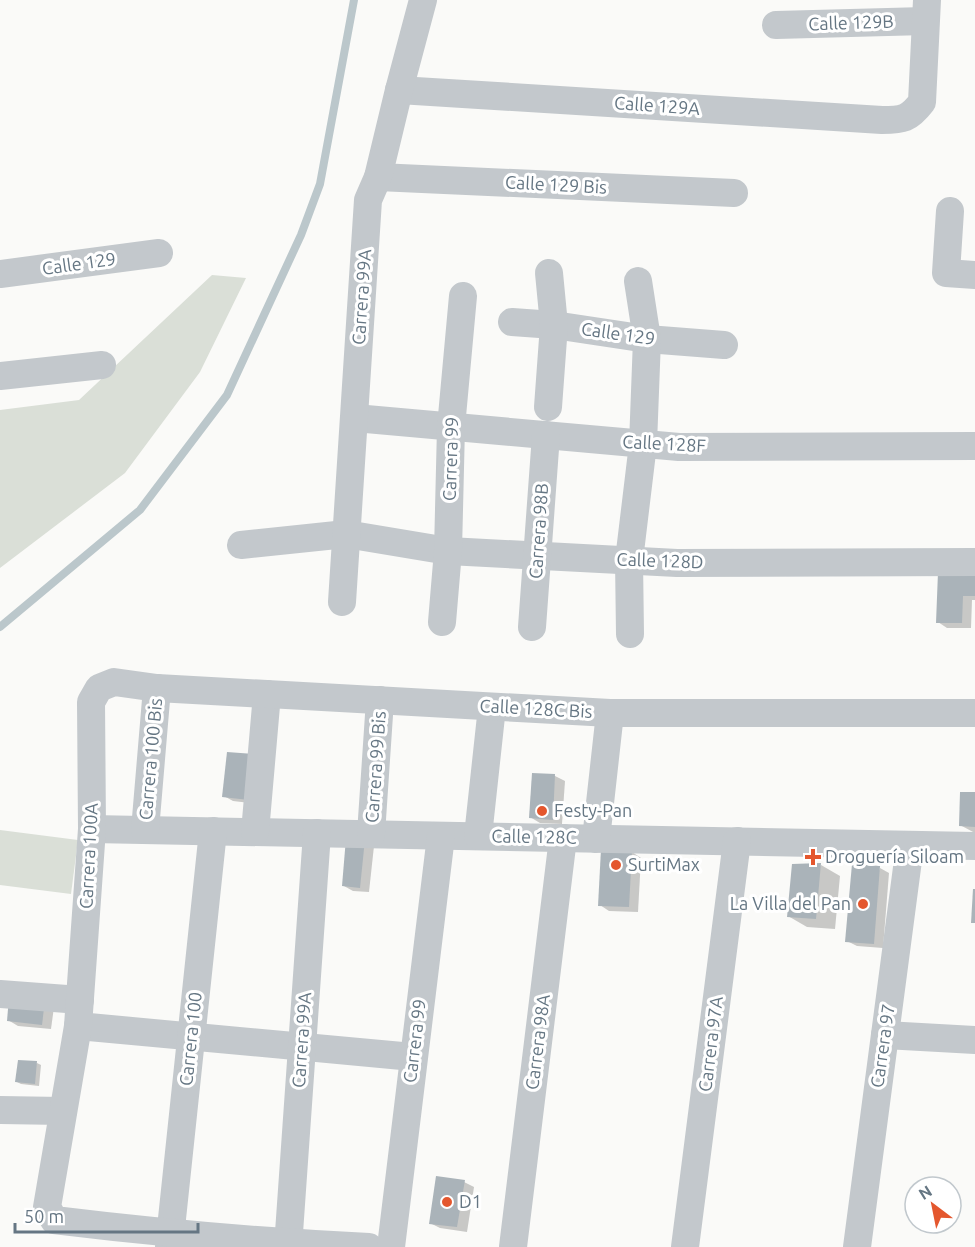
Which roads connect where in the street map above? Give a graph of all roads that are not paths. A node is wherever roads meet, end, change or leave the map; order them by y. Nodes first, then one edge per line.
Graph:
1 (423, 0) edge
2 (926, 11) edge
3 (776, 26) dead end
4 (399, 90) junction
5 (378, 177) junction
6 (734, 193) dead end
7 (950, 211) dead end
8 (159, 253) dead end
9 (549, 273) dead end
10 (0, 274) edge
11 (975, 274) edge
12 (638, 281) dead end
13 (463, 296) dead end
14 (512, 322) dead end
15 (554, 325) junction
16 (647, 339) junction
17 (724, 345) dead end
18 (102, 364) dead end
19 (0, 376) edge
20 (548, 407) dead end
21 (354, 418) junction
22 (451, 427) junction
23 (546, 435) junction
24 (643, 444) junction
25 (975, 446) edge
26 (346, 534) junction
27 (241, 545) dead end
28 (448, 551) junction
29 (538, 556) junction
30 (629, 560) junction
31 (975, 562) edge
32 (342, 602) dead end
33 (442, 622) dead end
34 (532, 627) dead end
35 (630, 634) dead end
36 (99, 688) joint
37 (157, 688) junction
38 (267, 694) junction
39 (380, 700) junction
40 (492, 707) junction
41 (610, 713) junction
42 (975, 713) edge
43 (92, 829) junction
44 (145, 830) junction
45 (213, 831) junction
46 (255, 832) junction
47 (317, 833) junction
48 (371, 834) junction
49 (441, 836) junction
50 (478, 836) junction
51 (562, 838) junction
52 (596, 839) junction
53 (737, 841) junction
54 (910, 844) junction
55 (975, 846) edge
56 (0, 994) edge
57 (79, 1013) junction
58 (885, 1035) junction
59 (191, 1036) junction
60 (975, 1040) edge
61 (302, 1047) junction
62 (413, 1056) junction
63 (0, 1110) edge
64 (63, 1111) junction
65 (169, 1241) edge
66 (288, 1245) edge
67 (369, 1247) edge
68 (391, 1247) edge
69 (513, 1247) edge
70 (686, 1247) edge
71 (857, 1247) edge

1 - 4 street, Carrera 99A
2 - 3 street, Calle 129B
2 - 4 street, Calle 129A
4 - 5 street, Carrera 99A
5 - 6 street, Calle 129 Bis
5 - 21 street, Carrera 99A
7 - 11 street
8 - 10 street, Calle 129
9 - 15 street
12 - 16 street
13 - 22 street, Carrera 99
14 - 15 street, Calle 129
15 - 16 street, Calle 129
15 - 20 street
16 - 17 street, Calle 129
16 - 24 street
18 - 19 street
21 - 22 street, Calle 128F
21 - 26 street, Carrera 99A
22 - 23 street, Calle 128F
22 - 28 street, Carrera 99
23 - 24 street, Calle 128F
23 - 29 street, Carrera 98B
24 - 25 street, Calle 128F
24 - 30 street
26 - 27 street, Calle 128D
26 - 28 street, Calle 128D
26 - 32 street, Carrera 99A
28 - 29 street, Calle 128D
28 - 33 street, Carrera 99
29 - 30 street, Calle 128D
29 - 34 street, Carrera 98B
30 - 31 street, Calle 128D
30 - 35 street
36 - 37 street, Calle 128C Bis
36 - 43 street, Carrera 100A
37 - 38 street, Calle 128C Bis
37 - 44 street, Carrera 100 Bis
38 - 39 street, Calle 128C Bis
38 - 46 street
39 - 40 street, Calle 128C Bis
39 - 48 street, Carrera 99 Bis
40 - 41 street, Calle 128C Bis
40 - 50 street
41 - 42 street, Calle 128C Bis
41 - 52 street
43 - 44 street, Calle 128C
43 - 57 street, Carrera 100A
44 - 45 street, Calle 128C
45 - 46 street, Calle 128C
45 - 59 street, Carrera 100
46 - 47 street, Calle 128C
47 - 48 street, Calle 128C
47 - 61 street, Carrera 99A
48 - 49 street, Calle 128C
49 - 50 street, Calle 128C
49 - 62 street, Carrera 99
50 - 51 street, Calle 128C
51 - 52 street, Calle 128C
51 - 69 street, Carrera 98A
52 - 53 street, Calle 128C
53 - 54 street, Calle 128C
53 - 70 street, Carrera 97A
54 - 55 street, Calle 128C
54 - 58 street, Carrera 97
56 - 57 street
57 - 59 street
57 - 64 street, Carrera 100A
58 - 60 street
58 - 71 street, Carrera 97
59 - 61 street
59 - 65 street, Carrera 100
61 - 62 street
61 - 66 street, Carrera 99A
62 - 68 street, Carrera 99
63 - 64 street
64 - 65 street, Carrera 100A
65 - 66 street
66 - 67 street

